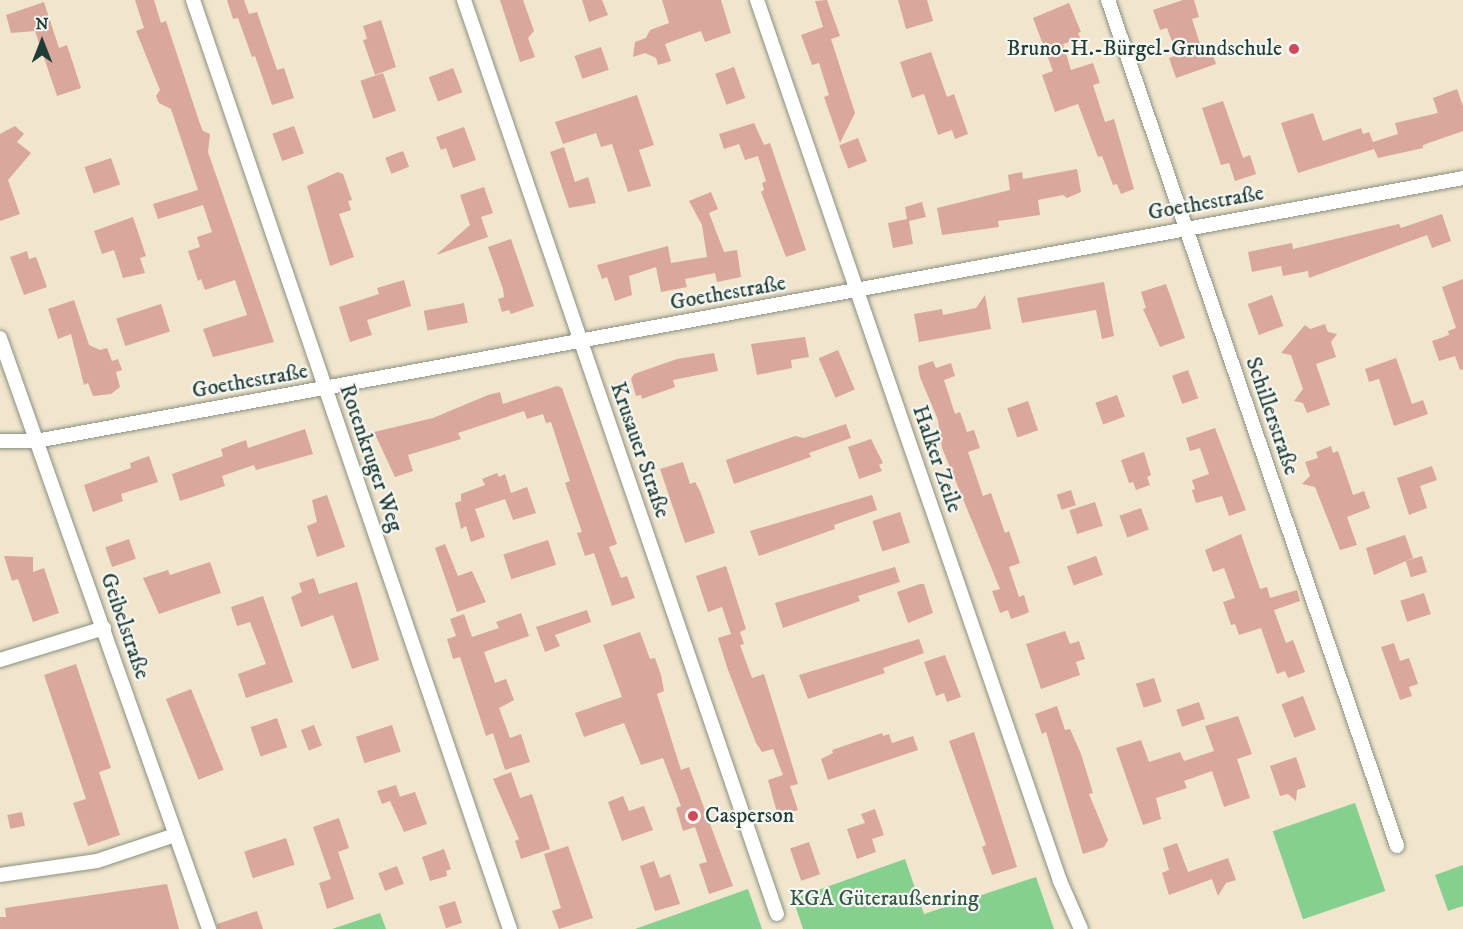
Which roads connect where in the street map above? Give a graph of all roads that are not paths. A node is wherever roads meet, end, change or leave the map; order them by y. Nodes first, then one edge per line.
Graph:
1 (193, 0) edge
2 (464, 0) edge
3 (758, 0) edge
4 (1108, 0) edge
5 (1462, 182) edge
6 (1185, 228) junction
7 (856, 291) junction
8 (0, 338) edge
9 (581, 341) junction
10 (326, 388) junction
11 (0, 441) edge
12 (36, 441) junction
13 (104, 628) junction
14 (0, 660) edge
15 (175, 835) junction
16 (1397, 846) dead end
17 (0, 875) edge
18 (777, 914) dead end
19 (209, 929) edge
20 (510, 929) edge
21 (1081, 929) edge

1 - 10 street, Rotenkruger Weg
2 - 9 street, Krusauer Straße
3 - 7 street, Halker Zeile
4 - 6 street, Schillerstraße
5 - 6 street, Goethestraße
6 - 7 street, Goethestraße
6 - 16 street, Schillerstraße
7 - 9 street, Goethestraße
7 - 21 street, Halker Zeile
8 - 12 street, Geibelstraße
9 - 10 street, Goethestraße
9 - 18 street, Krusauer Straße
10 - 12 street, Goethestraße
10 - 20 street, Rotenkruger Weg
11 - 12 street, Goethestraße
12 - 13 street, Geibelstraße
13 - 14 street
13 - 15 street, Geibelstraße
15 - 17 street
15 - 19 street, Geibelstraße

